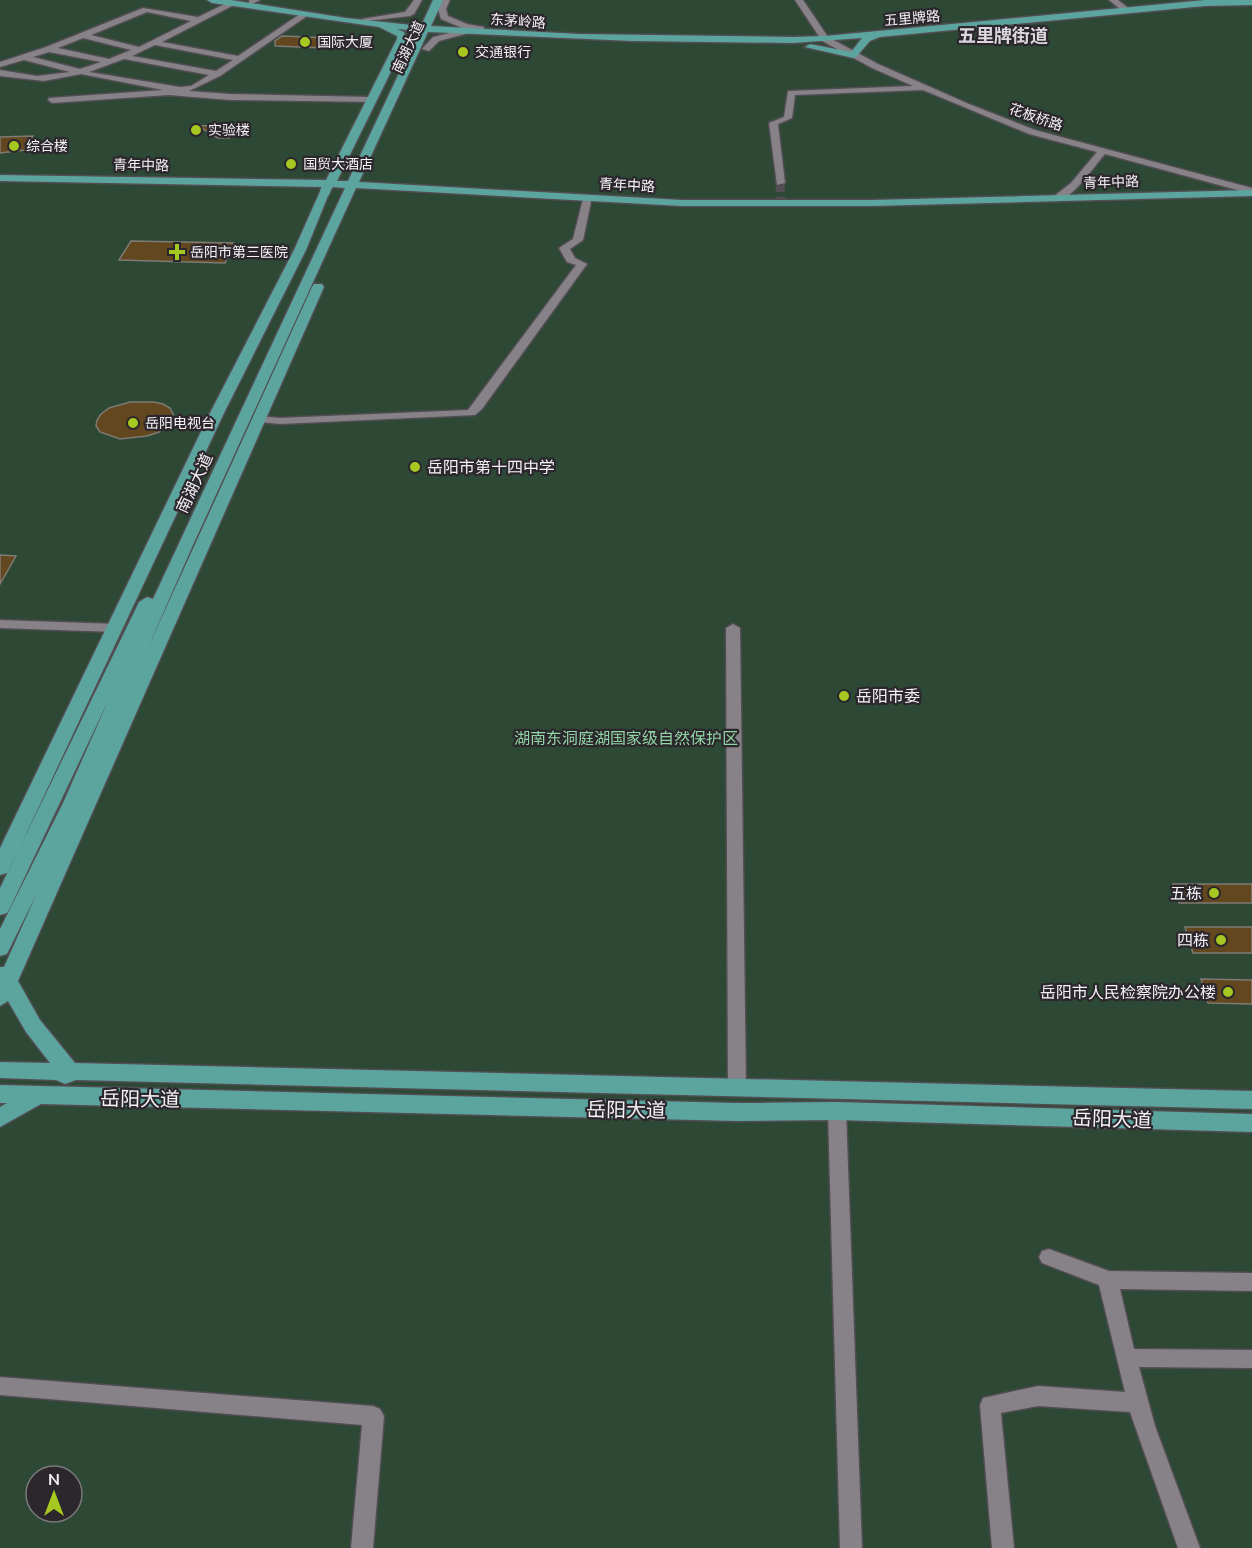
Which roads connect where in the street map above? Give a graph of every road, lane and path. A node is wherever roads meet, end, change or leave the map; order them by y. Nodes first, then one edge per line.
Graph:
1 (212, 0) edge
2 (418, 0) edge
3 (429, 0) edge
4 (438, 0) edge
5 (446, 0) edge
6 (799, 0) edge
7 (1113, 0) edge
8 (235, 1) edge
9 (254, 1) edge
10 (1247, 3) edge
11 (1127, 10) junction
12 (306, 14) junction
13 (199, 21) junction
14 (365, 21) junction
15 (422, 25) junction
16 (481, 28) junction
17 (466, 31) junction
18 (879, 34) junction
19 (81, 35) junction
20 (823, 35) junction
21 (782, 39) junction
22 (152, 42) junction
23 (49, 49) junction
24 (138, 49) junction
25 (426, 49) joint
26 (853, 55) junction
27 (121, 56) junction
28 (23, 57) junction
29 (237, 58) junction
30 (108, 61) junction
31 (0, 65) edge
32 (82, 71) junction
33 (0, 73) edge
34 (217, 74) junction
35 (924, 88) junction
36 (52, 100) dead end
37 (371, 100) junction
38 (1102, 152) junction
39 (0, 180) edge
40 (780, 183) tunnel mouth
41 (343, 188) junction
42 (1252, 193) edge
43 (1056, 199) junction
44 (586, 200) junction
45 (259, 419) junction
46 (0, 624) edge
47 (116, 628) junction
48 (733, 628) dead end
49 (0, 868) edge
50 (0, 908) edge
51 (0, 949) edge
52 (2, 983) edge
53 (0, 1070) edge
54 (70, 1073) junction
55 (737, 1088) junction
56 (0, 1094) edge
57 (35, 1096) junction
58 (1252, 1100) edge
59 (837, 1111) junction
60 (0, 1118) edge
61 (1252, 1123) edge
62 (1049, 1257) dead end
63 (1108, 1280) junction
64 (1252, 1282) edge
65 (1126, 1358) junction
66 (1252, 1359) edge
67 (0, 1386) edge
68 (1138, 1403) junction
69 (363, 1548) edge
70 (851, 1548) edge
71 (1003, 1548) edge
72 (1190, 1548) edge

1 - 8 main road, 东茅岭路
2 - 14 street
3 - 15 main road, 南湖大道
4 - 15 main road, 南湖大道
5 - 16 street
6 - 20 street
7 - 11 street
8 - 9 main road, 东茅岭路
8 - 12 main road, 东茅岭路
8 - 13 street
9 - 14 main road, 东茅岭路
10 - 11 main road, 五里牌路
11 - 18 main road, 五里牌路
11 - 20 main road, 五里牌路
12 - 14 main road, 东茅岭路
12 - 29 street
13 - 19 street
13 - 22 street
14 - 15 main road, 东茅岭路
14 - 37 main road
15 - 16 main road, 东茅岭路
15 - 17 main road, 东茅岭路
15 - 41 main road, 南湖大道
16 - 21 main road, 东茅岭路
17 - 21 main road, 东茅岭路
17 - 25 street
18 - 20 main road, 五里牌路
18 - 26 main road
19 - 23 street
19 - 24 street
20 - 21 main road
20 - 26 street, 花板桥路
21 - 26 main road
22 - 24 street
22 - 29 street
23 - 28 street
23 - 30 street
24 - 27 street
25 - 41 main road
26 - 35 street, 花板桥路
27 - 30 street
27 - 34 street
28 - 31 street
28 - 32 street
29 - 34 street
30 - 32 street
32 - 33 street
32 - 34 street
35 - 38 street, 花板桥路
35 - 40 street
36 - 37 street
37 - 41 main road
38 - 42 street, 花板桥路
38 - 43 street
39 - 41 main road, 青年中路
41 - 44 main road, 青年中路
41 - 45 main road
41 - 47 main road
41 - 50 main road, 南湖大道
41 - 51 main road, 南湖大道
42 - 43 main road, 青年中路
42 - 44 main road, 青年中路
43 - 44 main road, 青年中路
44 - 45 street
45 - 52 main road
46 - 47 street
47 - 49 main road
48 - 55 street
52 - 54 main road
53 - 54 main road, 岳阳大道
54 - 55 main road, 岳阳大道
54 - 57 main road
55 - 58 main road, 岳阳大道
56 - 57 main road, 岳阳大道
57 - 59 main road, 岳阳大道
57 - 60 main road
59 - 61 main road, 岳阳大道
59 - 70 street
62 - 63 street
63 - 64 street
63 - 65 street
65 - 66 street
65 - 68 street
67 - 69 street
68 - 71 street
68 - 72 street

